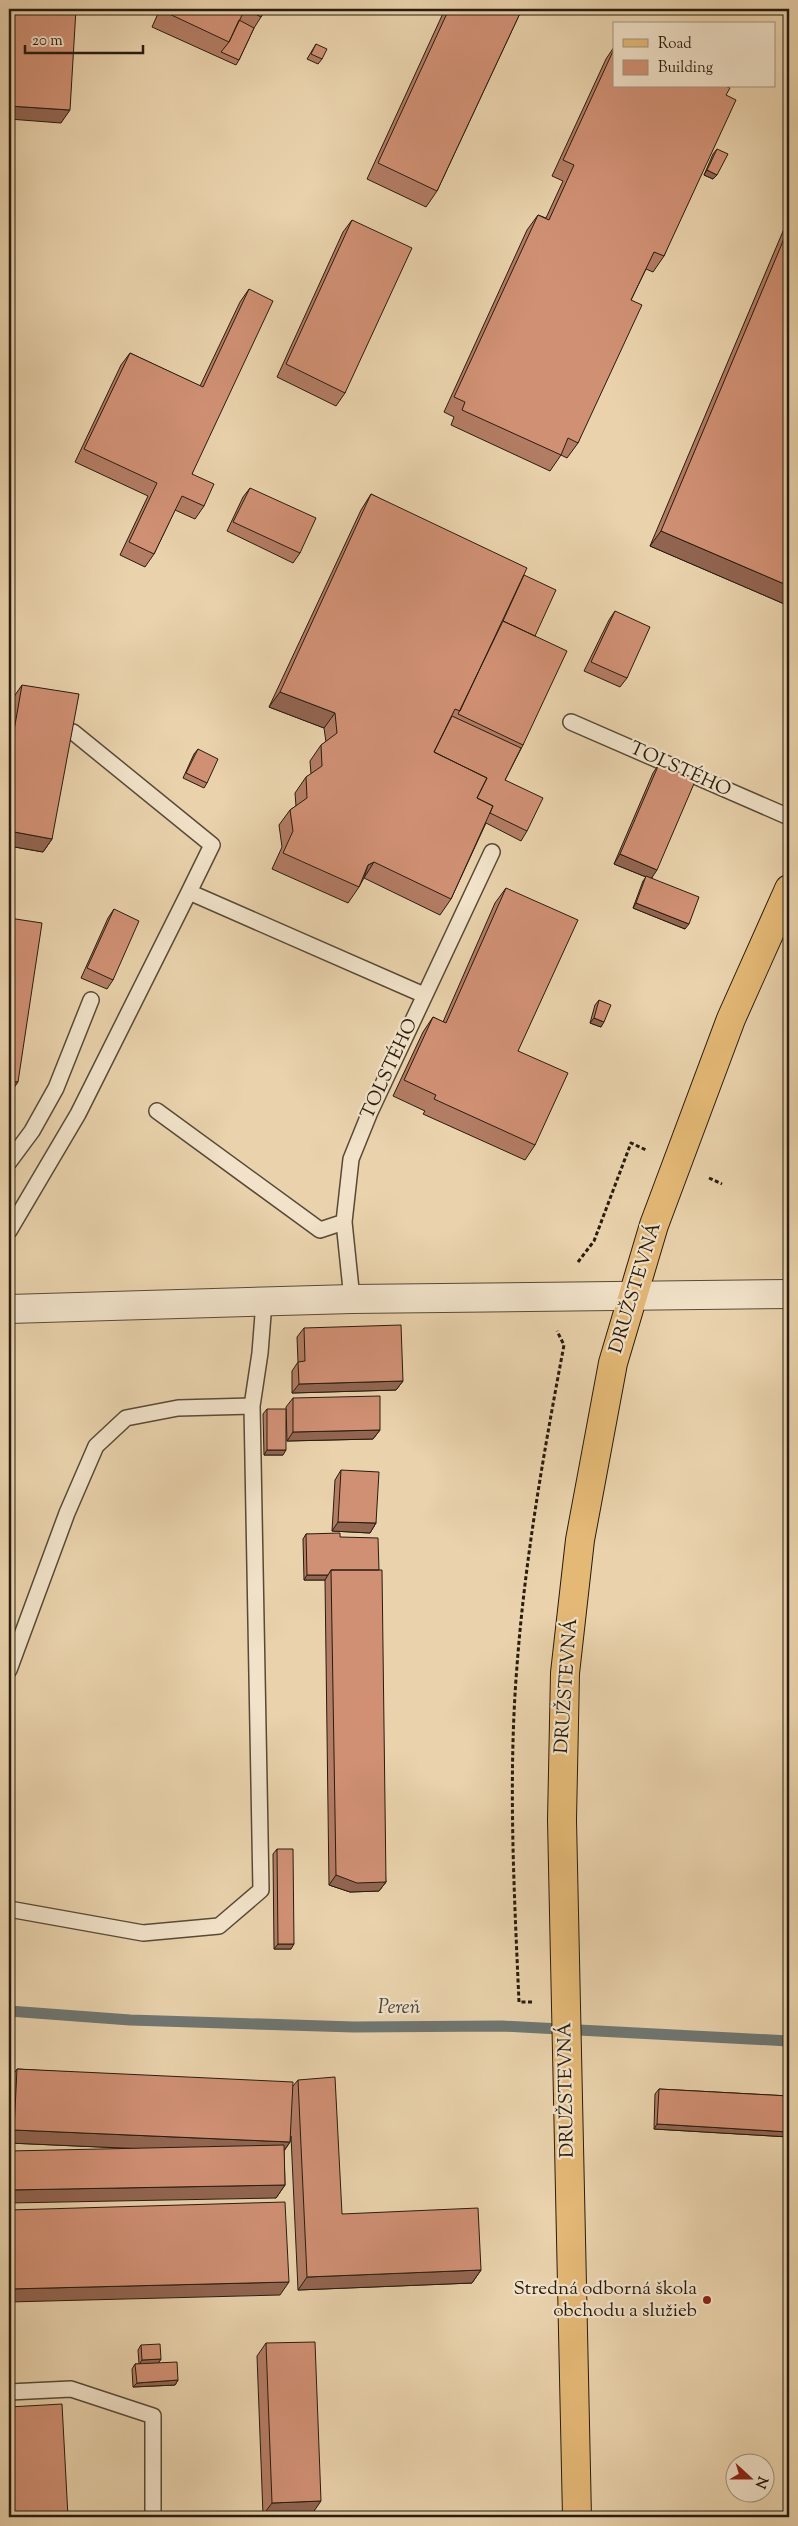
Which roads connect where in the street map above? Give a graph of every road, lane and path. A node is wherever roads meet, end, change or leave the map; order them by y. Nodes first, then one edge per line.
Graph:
1 (571, 722) dead end
2 (73, 732) edge
3 (789, 818) edge
4 (492, 852) dead end
5 (789, 890) edge
6 (189, 892) junction
7 (424, 995) junction
8 (91, 1000) dead end
9 (157, 1111) dead end
10 (9, 1162) edge
11 (344, 1222) junction
12 (9, 1231) edge
13 (789, 1294) edge
14 (632, 1297) junction
15 (352, 1299) junction
16 (264, 1302) junction
17 (9, 1308) edge
18 (252, 1406) junction
19 (9, 1670) edge
20 (9, 1909) edge
21 (9, 2392) edge
22 (153, 2517) edge
23 (577, 2517) edge

1 - 3 lane, TOLSTÉHO
2 - 6 lane
4 - 7 lane, TOLSTÉHO
5 - 14 main road, DRUŽSTEVNÁ
6 - 7 lane
6 - 12 lane
7 - 11 lane, TOLSTÉHO
8 - 10 lane
9 - 11 lane
11 - 15 lane, TOLSTÉHO
13 - 14 street
14 - 15 street
14 - 23 main road, DRUŽSTEVNÁ
15 - 16 street
16 - 17 street
16 - 18 lane
18 - 19 lane
18 - 20 lane
21 - 22 lane

